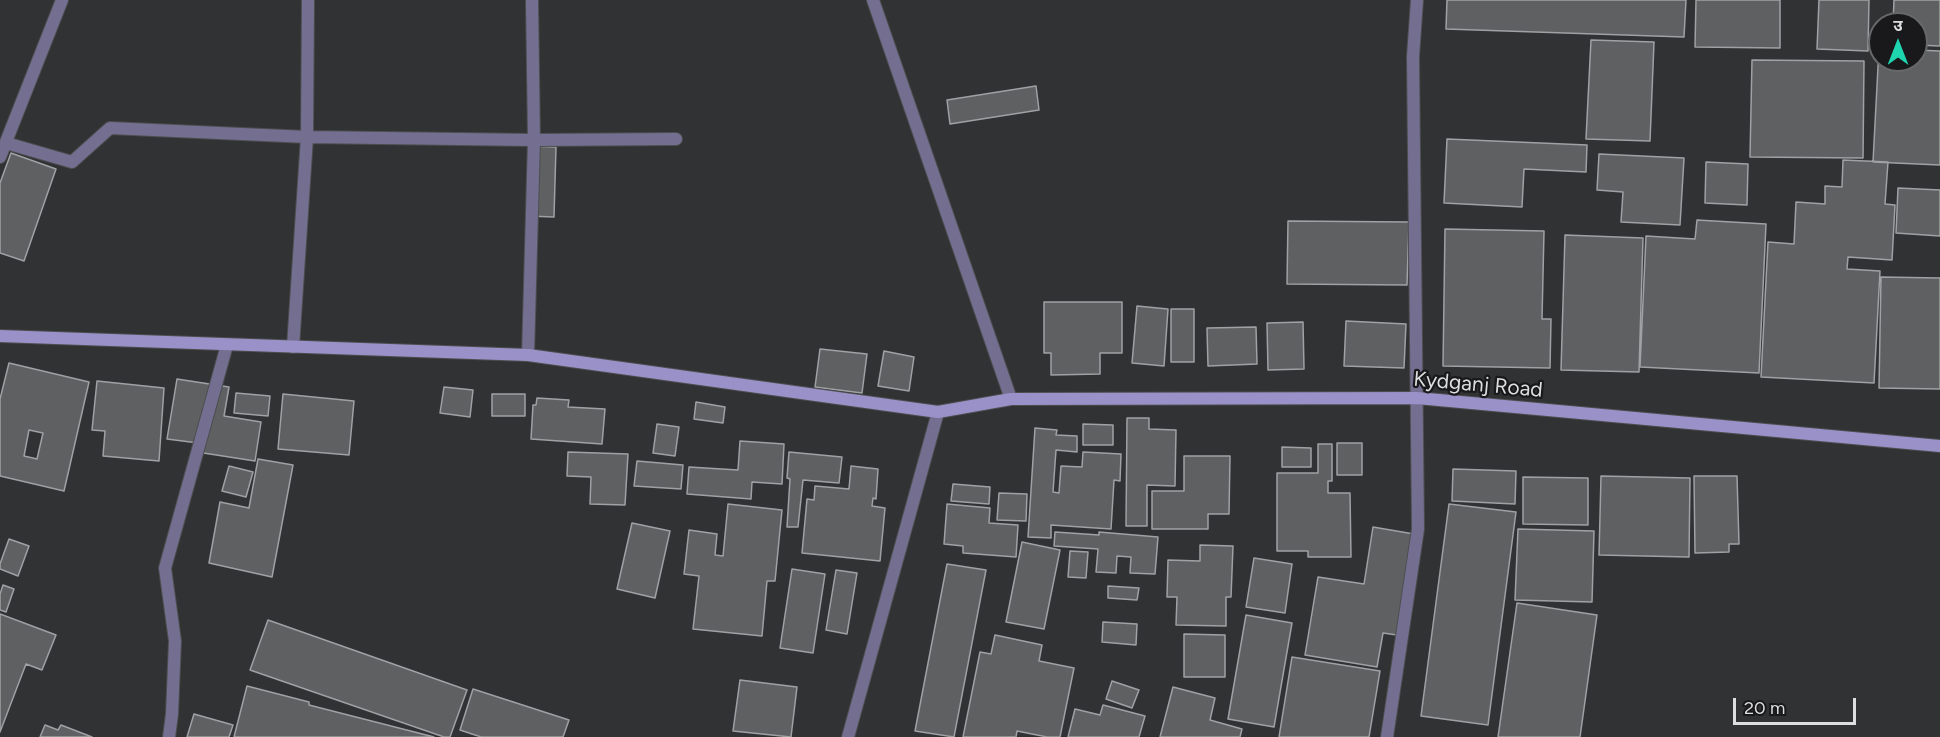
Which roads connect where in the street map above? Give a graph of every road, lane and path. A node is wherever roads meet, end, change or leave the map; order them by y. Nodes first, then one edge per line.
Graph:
1 (62, 0) edge
2 (308, 0) edge
3 (532, 0) edge
4 (873, 0) edge
5 (1417, 0) edge
6 (307, 136) junction
7 (676, 139) dead end
8 (534, 140) junction
9 (6, 143) junction
10 (0, 156) edge
11 (0, 336) edge
12 (227, 345) junction
13 (293, 347) junction
14 (528, 355) junction
15 (1417, 398) junction
16 (1011, 399) junction
17 (938, 412) junction
18 (1940, 446) edge
19 (169, 737) edge
20 (848, 737) edge
21 (1387, 737) edge

1 - 9 street
2 - 6 street
3 - 8 street
4 - 16 street
5 - 15 street
6 - 8 street
6 - 9 street
6 - 13 street
7 - 8 street
8 - 14 street
9 - 10 street
11 - 12 main road, Kydganj Road
12 - 13 main road, Kydganj Road
12 - 19 street
13 - 14 main road, Kydganj Road
14 - 17 main road, Kydganj Road
15 - 16 main road, Kydganj Road
15 - 18 main road, Kydganj Road
15 - 21 street
16 - 17 main road, Kydganj Road
17 - 20 street

